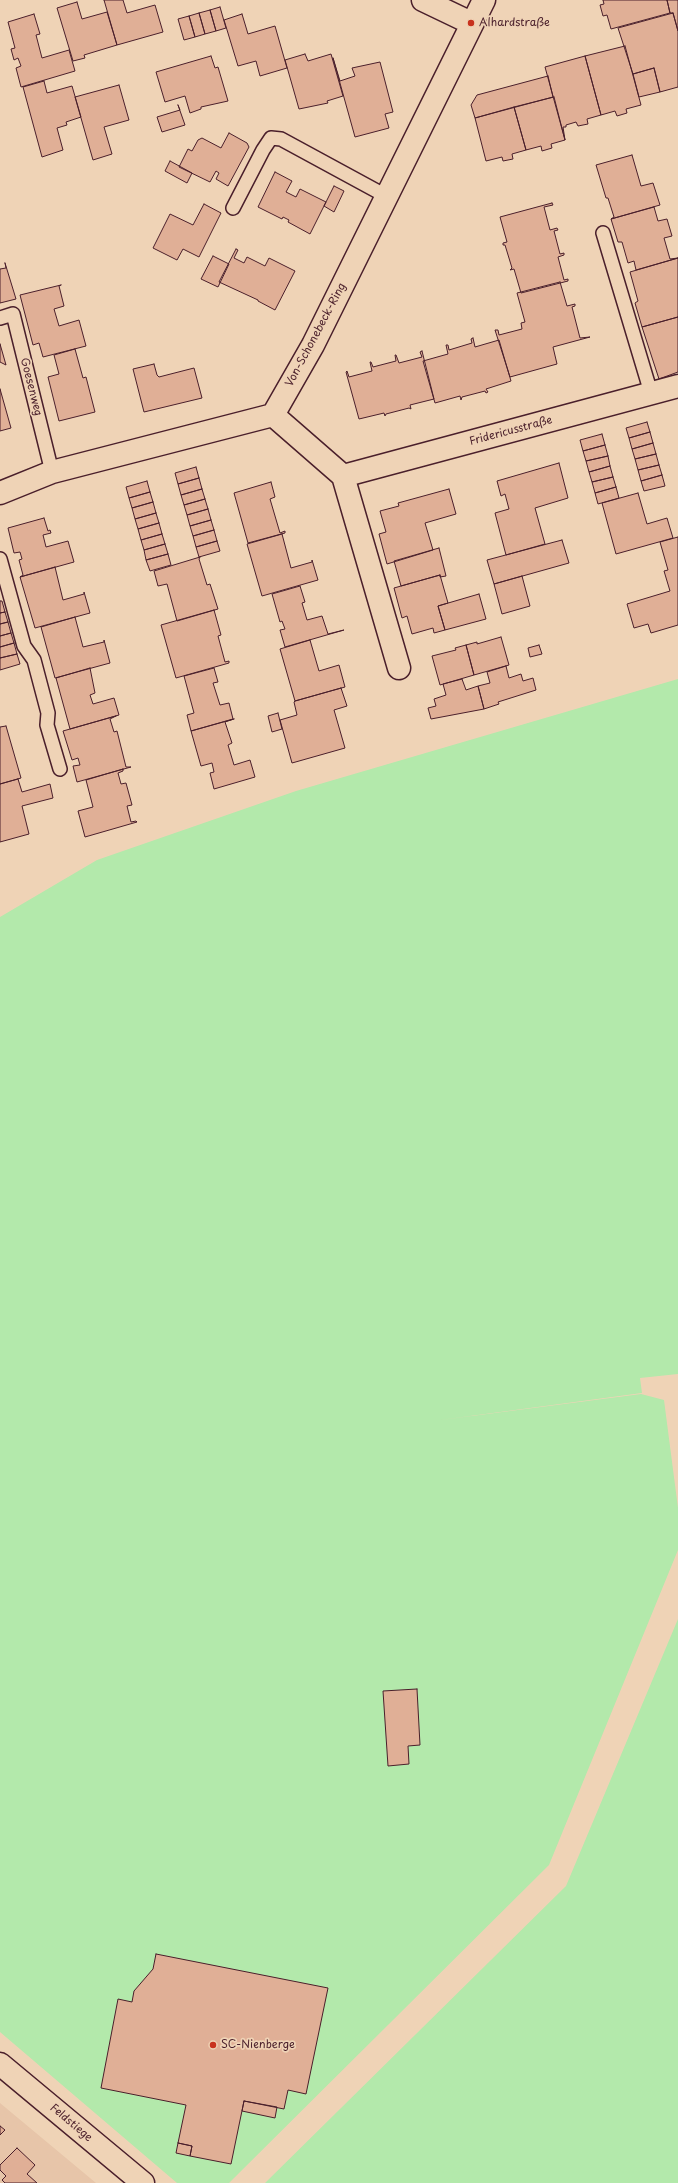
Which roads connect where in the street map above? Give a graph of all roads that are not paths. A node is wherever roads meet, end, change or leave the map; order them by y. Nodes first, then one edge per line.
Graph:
1 (423, 0) edge
2 (484, 0) edge
3 (471, 23) junction
4 (386, 196) junction
5 (233, 208) dead end
6 (603, 233) dead end
7 (0, 318) edge
8 (678, 386) edge
9 (651, 393) junction
10 (273, 415) junction
11 (52, 472) junction
12 (343, 476) junction
13 (0, 493) edge
14 (0, 560) edge
15 (399, 668) dead end
16 (60, 769) dead end
17 (0, 2064) edge
18 (143, 2183) edge

1 - 3 street
2 - 3 street, Von-Schonebeck-Ring
3 - 4 street, Von-Schonebeck-Ring
4 - 5 lane
4 - 10 street, Von-Schonebeck-Ring
6 - 9 lane
7 - 11 lane, Goesenweg
8 - 9 street, Fridericusstraße
9 - 12 street, Fridericusstraße
10 - 11 street
10 - 12 street
11 - 13 street
12 - 15 street
14 - 16 lane
17 - 18 street, Feldstiege

